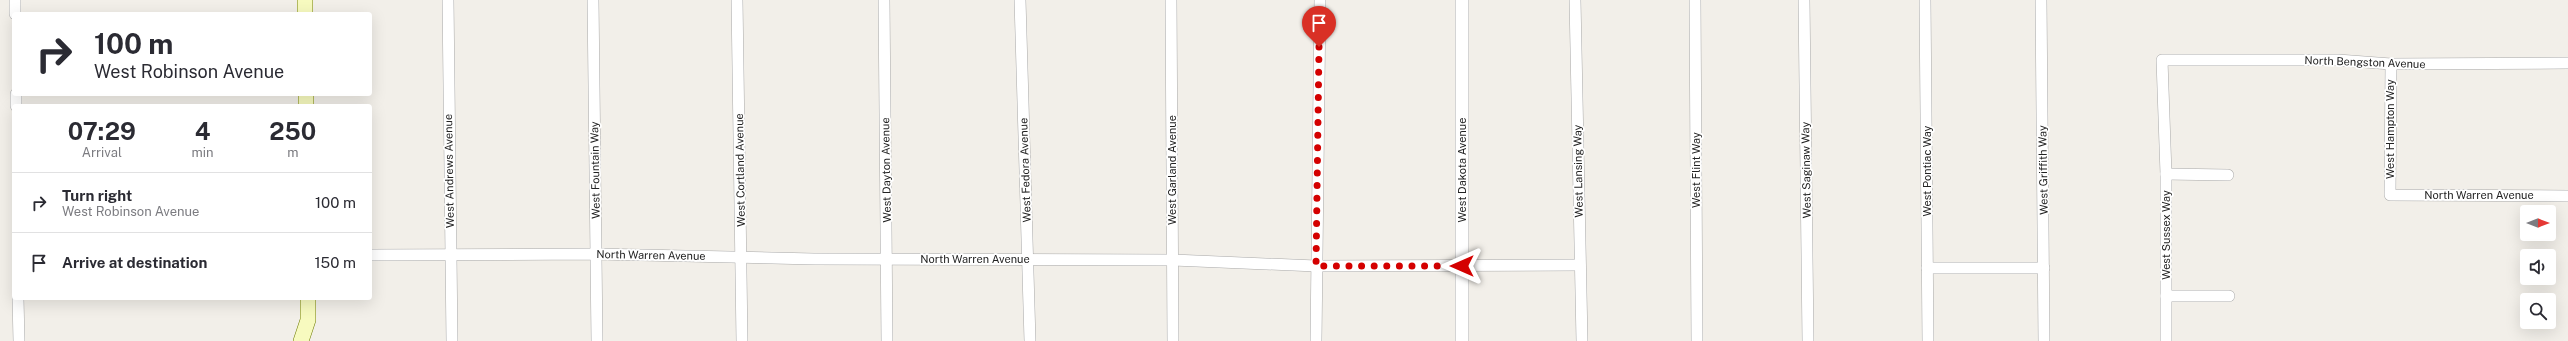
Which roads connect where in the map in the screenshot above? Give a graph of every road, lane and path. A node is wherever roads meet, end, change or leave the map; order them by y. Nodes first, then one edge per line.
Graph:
1 (15, 0) edge
2 (305, 0) edge
3 (448, 0) edge
4 (593, 0) edge
5 (738, 0) edge
6 (884, 0) edge
7 (1020, 0) edge
8 (1171, 0) edge
9 (1320, 0) edge
10 (1462, 0) edge
11 (1575, 0) edge
12 (1695, 0) edge
13 (1804, 0) edge
14 (1925, 0) edge
15 (2041, 0) edge
16 (15, 12) edge
17 (305, 12) edge
18 (2162, 60) joint
19 (2568, 63) edge
20 (2391, 64) junction
21 (2166, 174) junction
22 (2228, 175) dead end
23 (2390, 195) joint
24 (2568, 196) edge
25 (596, 254) junction
26 (372, 255) edge
27 (450, 256) junction
28 (742, 257) junction
29 (1028, 258) junction
30 (887, 259) junction
31 (1173, 260) junction
32 (1580, 265) junction
33 (1316, 266) junction
34 (1462, 266) junction
35 (1927, 268) junction
36 (2044, 268) junction
37 (2166, 296) junction
38 (2230, 296) dead end
39 (18, 300) edge
40 (308, 300) edge
41 (308, 320) junction
42 (18, 341) edge
43 (301, 341) edge
44 (315, 341) edge
45 (452, 341) edge
46 (597, 341) edge
47 (742, 341) edge
48 (887, 341) edge
49 (1030, 341) edge
50 (1173, 341) edge
51 (1316, 341) edge
52 (1462, 341) edge
53 (1582, 341) edge
54 (1697, 341) edge
55 (1808, 341) edge
56 (1928, 341) edge
57 (2044, 341) edge
58 (2166, 341) edge

1 - 16 street
2 - 17 main road
3 - 27 street, West Andrews Avenue
4 - 25 street, West Fountain Way
5 - 28 street, West Cortland Avenue
6 - 30 street, West Dayton Avenue
7 - 29 street, West Fedora Avenue
8 - 31 street, West Garland Avenue
9 - 33 street
10 - 34 street, West Dakota Avenue
11 - 32 street, West Lansing Way
12 - 54 street, West Flint Way
13 - 55 street, West Saginaw Way
14 - 35 street, West Pontiac Way
15 - 36 street, West Griffith Way
18 - 20 street, North Bengston Avenue
18 - 21 street, West Sussex Way
19 - 20 street, North Bengston Avenue
20 - 23 street, West Hampton Way
21 - 22 street, West Sussex Way
21 - 37 street, West Sussex Way
23 - 24 street, North Warren Avenue
25 - 27 street, North Warren Avenue
25 - 28 street, North Warren Avenue
25 - 46 street, West Fountain Way
26 - 27 street, North Warren Avenue
27 - 45 street, West Andrews Avenue
28 - 30 street, North Warren Avenue
28 - 47 street, West Cortland Avenue
29 - 30 street, North Warren Avenue
29 - 31 street, North Warren Avenue
29 - 49 street, West Fedora Avenue
30 - 48 street, West Dayton Avenue
31 - 33 street, North Warren Avenue
31 - 50 street, West Garland Avenue
32 - 34 street, North Warren Avenue
32 - 53 street, West Lansing Way
33 - 34 street, North Warren Avenue
33 - 51 street
34 - 52 street, West Dakota Avenue
35 - 36 street
35 - 56 street, West Pontiac Way
36 - 57 street, West Griffith Way
37 - 38 street, West Sussex Way
37 - 58 street, West Sussex Way
39 - 42 street
40 - 41 main road
41 - 43 main road
41 - 44 main road

